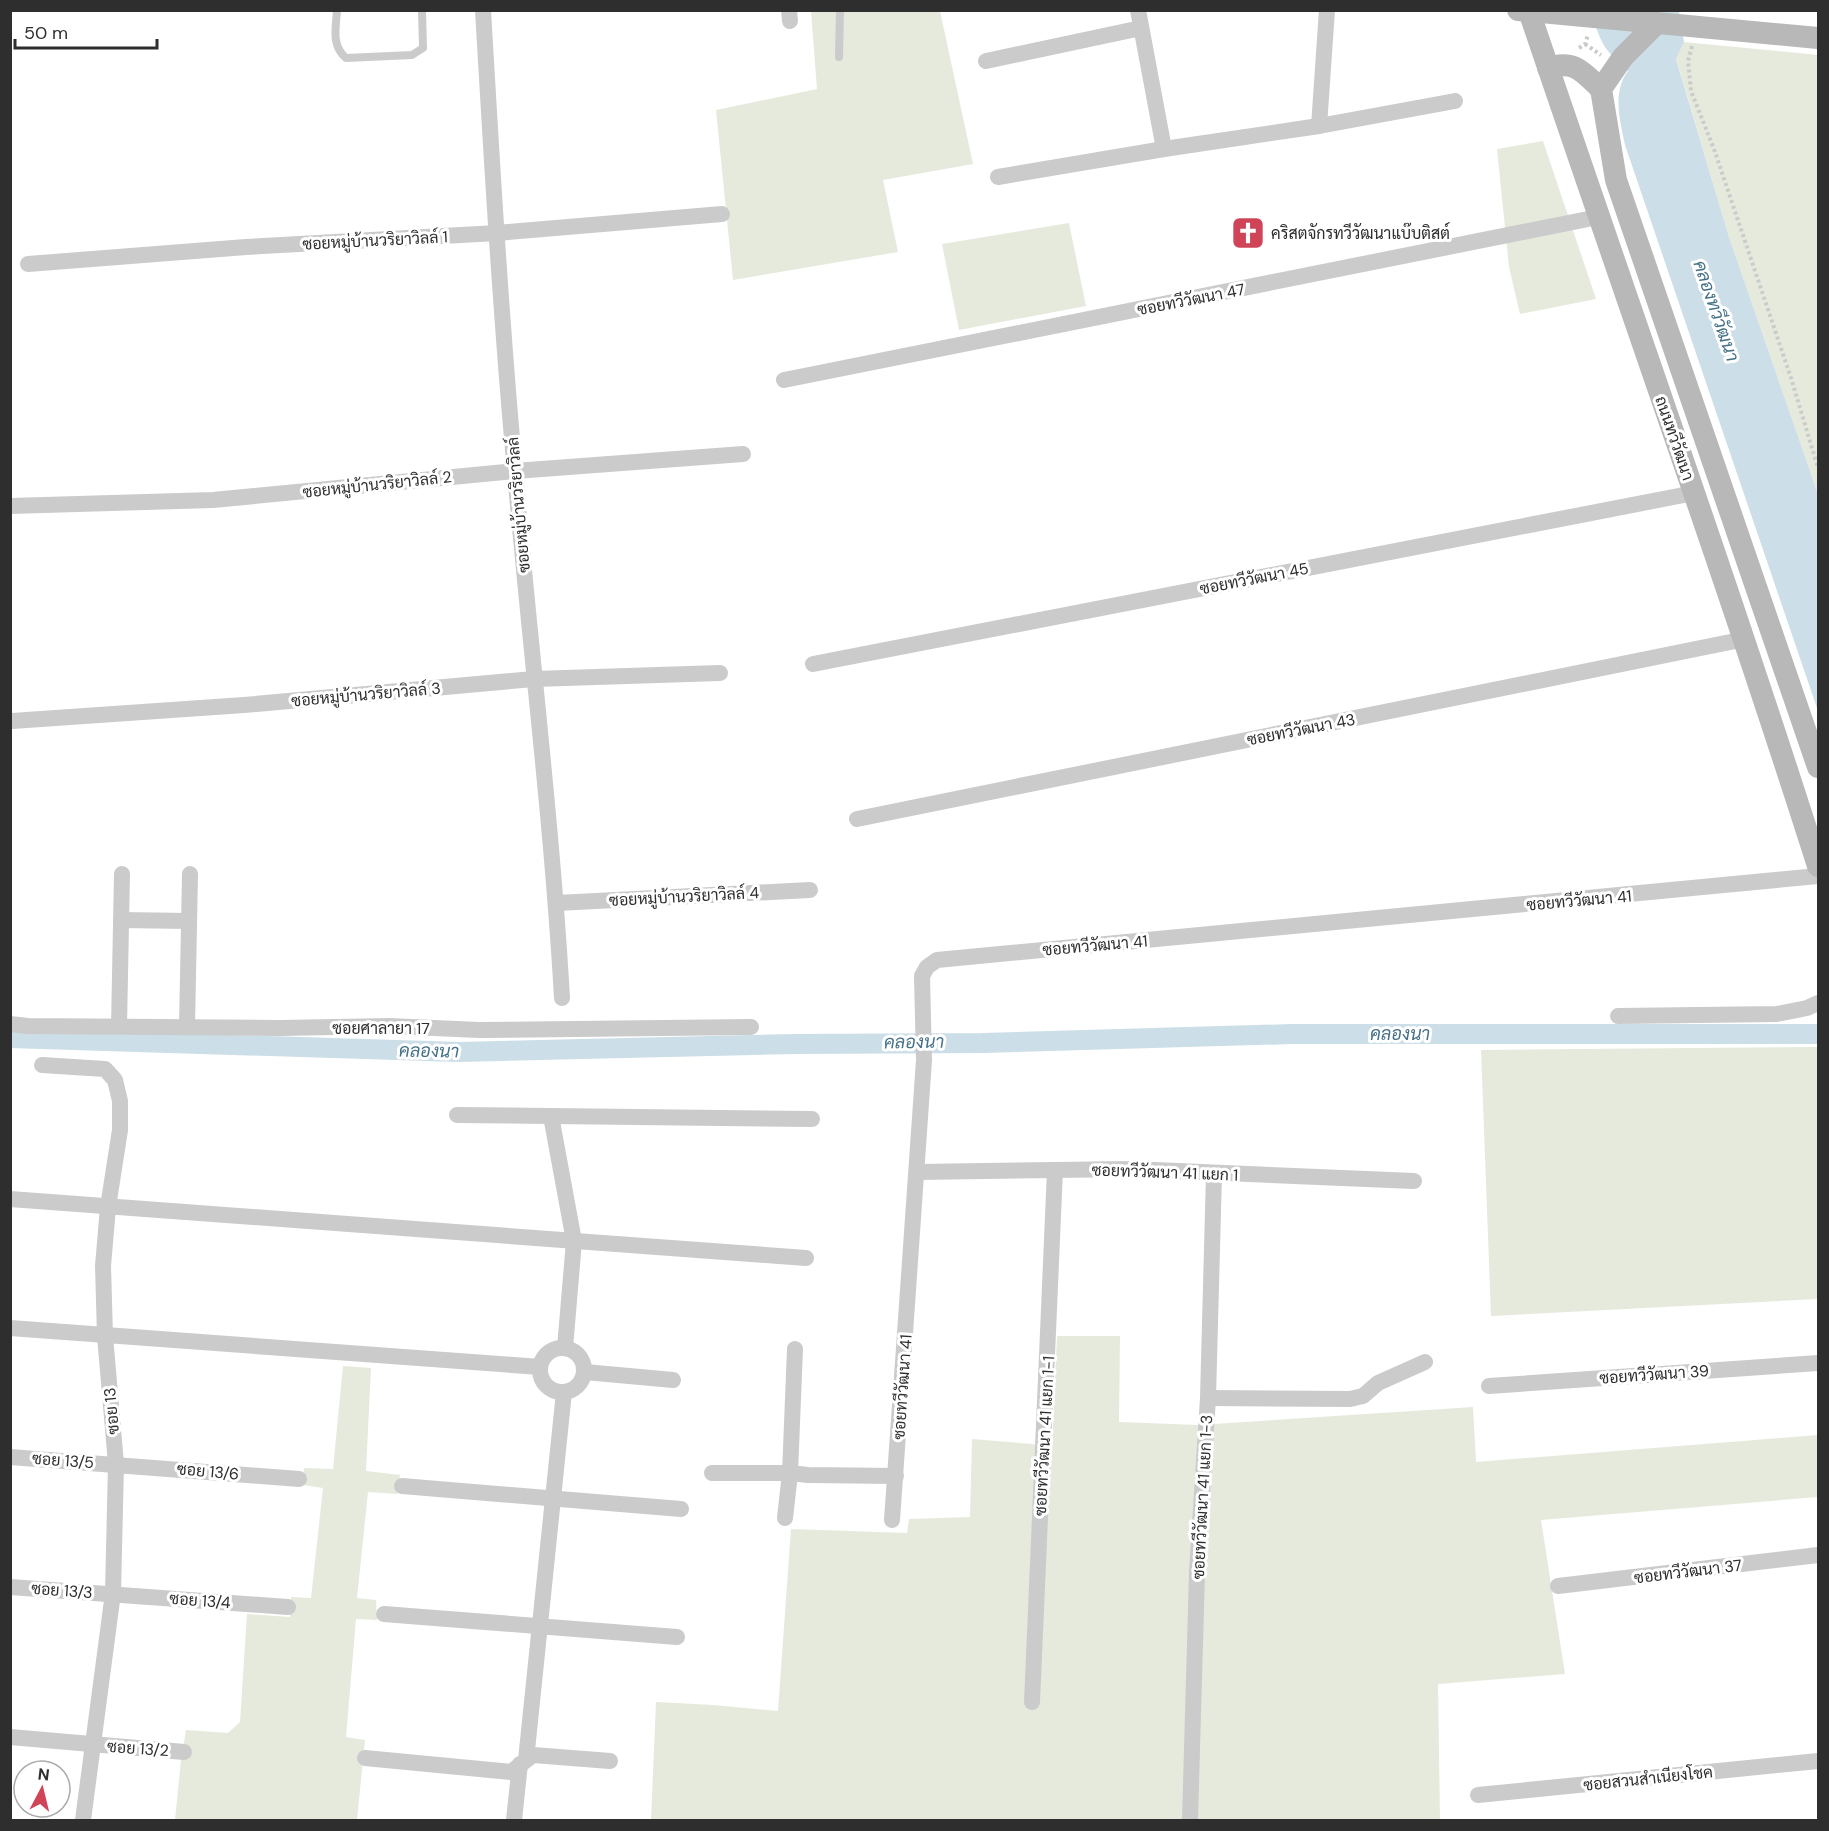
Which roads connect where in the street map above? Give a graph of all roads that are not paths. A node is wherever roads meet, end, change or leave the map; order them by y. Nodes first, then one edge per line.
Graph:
1 (337, 10) edge
2 (422, 10) edge
3 (483, 10) edge
4 (840, 10) edge
5 (1138, 10) edge
6 (1327, 10) edge
7 (1524, 11) edge
8 (1656, 24) junction
9 (1142, 28) junction
10 (1818, 38) edge
11 (839, 57) dead end
12 (986, 61) dead end
13 (1548, 68) junction
14 (1601, 89) junction
15 (1455, 101) dead end
16 (1319, 126) junction
17 (1164, 149) junction
18 (998, 177) dead end
19 (722, 214) dead end
20 (1598, 217) junction
21 (497, 233) junction
22 (28, 264) dead end
23 (784, 380) dead end
24 (743, 454) dead end
25 (514, 471) junction
26 (1694, 493) junction
27 (10, 507) edge
28 (1745, 639) junction
29 (813, 664) dead end
30 (720, 674) dead end
31 (534, 679) junction
32 (12, 721) dead end
33 (1818, 767) edge
34 (857, 819) dead end
35 (1818, 866) edge
36 (190, 873) dead end
37 (122, 874) dead end
38 (1818, 876) edge
39 (810, 890) dead end
40 (557, 903) junction
41 (121, 920) junction
42 (189, 921) junction
43 (562, 998) dead end
44 (1818, 1003) edge
45 (1618, 1016) dead end
46 (10, 1024) edge
47 (119, 1026) junction
48 (187, 1027) junction
49 (751, 1027) dead end
50 (42, 1065) dead end
51 (457, 1115) dead end
52 (551, 1116) junction
53 (812, 1119) dead end
54 (1055, 1170) junction
55 (916, 1172) junction
56 (1214, 1173) junction
57 (1414, 1181) dead end
58 (10, 1199) edge
59 (108, 1207) junction
60 (574, 1241) junction
61 (806, 1258) dead end
62 (10, 1328) edge
63 (105, 1336) junction
64 (565, 1347) junction
65 (795, 1349) dead end
66 (1425, 1362) dead end
67 (1818, 1363) edge
68 (540, 1367) junction
69 (585, 1372) junction
70 (673, 1380) dead end
71 (1489, 1386) dead end
72 (564, 1392) junction
73 (1208, 1398) junction
74 (10, 1456) edge
75 (116, 1464) junction
76 (712, 1473) dead end
77 (790, 1473) junction
78 (896, 1476) junction
79 (299, 1479) dead end
80 (402, 1486) dead end
81 (552, 1498) junction
82 (681, 1509) dead end
83 (785, 1518) dead end
84 (892, 1520) dead end
85 (1818, 1555) edge
86 (1558, 1586) dead end
87 (10, 1587) edge
88 (113, 1593) junction
89 (288, 1606) dead end
90 (384, 1614) dead end
91 (539, 1626) junction
92 (677, 1637) dead end
93 (1032, 1702) dead end
94 (10, 1737) edge
95 (92, 1745) junction
96 (184, 1752) dead end
97 (366, 1758) dead end
98 (610, 1761) dead end
99 (1818, 1761) edge
100 (523, 1762) junction
101 (1478, 1795) dead end
102 (83, 1821) edge
103 (514, 1821) edge
104 (1190, 1821) edge

1 - 2 lane
3 - 21 street, ซอยหมู่บ้านวริยาวิลล์
4 - 11 lane
5 - 9 street
6 - 16 street
7 - 8 main road
7 - 13 main road, ถนนทวีวัฒนา
8 - 10 main road
8 - 14 main road
9 - 12 street
9 - 17 street
13 - 14 main road
13 - 20 main road, ถนนทวีวัฒนา
14 - 33 main road, ถนนทวีวัฒนา
15 - 16 street
16 - 17 street
17 - 18 street
19 - 21 street, ซอยหมู่บ้านวริยาวิลล์ 1
20 - 23 street, ซอยทวีวัฒนา 47
20 - 26 main road, ถนนทวีวัฒนา
21 - 22 street, ซอยหมู่บ้านวริยาวิลล์ 1
21 - 25 street, ซอยหมู่บ้านวริยาวิลล์
24 - 25 street, ซอยหมู่บ้านวริยาวิลล์ 2
25 - 27 street, ซอยหมู่บ้านวริยาวิลล์ 2
25 - 31 street, ซอยหมู่บ้านวริยาวิลล์
26 - 28 main road, ถนนทวีวัฒนา
26 - 29 street, ซอยทวีวัฒนา 45
28 - 34 street, ซอยทวีวัฒนา 43
28 - 35 main road, ถนนทวีวัฒนา
30 - 31 street, ซอยหมู่บ้านวริยาวิลล์ 3
31 - 32 street, ซอยหมู่บ้านวริยาวิลล์ 3
31 - 40 street, ซอยหมู่บ้านวริยาวิลล์
36 - 42 street
37 - 41 street
38 - 55 street, ซอยทวีวัฒนา 41
39 - 40 street, ซอยหมู่บ้านวริยาวิลล์ 4
40 - 43 street, ซอยหมู่บ้านวริยาวิลล์
41 - 42 street
41 - 47 street
42 - 48 street
44 - 45 street
46 - 47 street, ซอยศาลายา 17
47 - 48 street, ซอยศาลายา 17
48 - 49 street, ซอยศาลายา 17
50 - 59 street, ซอย 13
51 - 52 street
52 - 53 street
52 - 60 street
54 - 55 street, ซอยทวีวัฒนา 41 แยก 1
54 - 56 street, ซอยทวีวัฒนา 41 แยก 1
54 - 93 street, ซอยทวีวัฒนา 41 แยก 1-1
55 - 78 street, ซอยทวีวัฒนา 41
56 - 57 street, ซอยทวีวัฒนา 41 แยก 1
56 - 73 street, ซอยทวีวัฒนา 41 แยก 1-3
58 - 59 street
59 - 60 street
59 - 63 street, ซอย 13
60 - 61 street
60 - 64 street
62 - 63 street
63 - 68 street
63 - 75 street, ซอย 13
64 - 68 street
64 - 69 street
65 - 77 street
66 - 73 street
67 - 71 street, ซอยทวีวัฒนา 39
68 - 72 street
69 - 70 street
69 - 72 street
72 - 81 street
73 - 104 street, ซอยทวีวัฒนา 41 แยก 1-3
74 - 75 street, ซอย 13/5
75 - 79 street, ซอย 13/6
75 - 88 street, ซอย 13
76 - 77 street
77 - 78 street
77 - 83 street
78 - 84 street, ซอยทวีวัฒนา 41
80 - 81 street
81 - 82 street
81 - 91 street
85 - 86 street, ซอยทวีวัฒนา 37
87 - 88 street, ซอย 13/3
88 - 89 street, ซอย 13/4
88 - 95 street, ซอย 13
90 - 91 street
91 - 92 street
91 - 100 street
94 - 95 street, ซอย 13/2
95 - 96 street, ซอย 13/2
95 - 102 street, ซอย 13
97 - 100 street
98 - 100 street
99 - 101 street, ซอยสวนสำเนียงโชค
100 - 103 street

